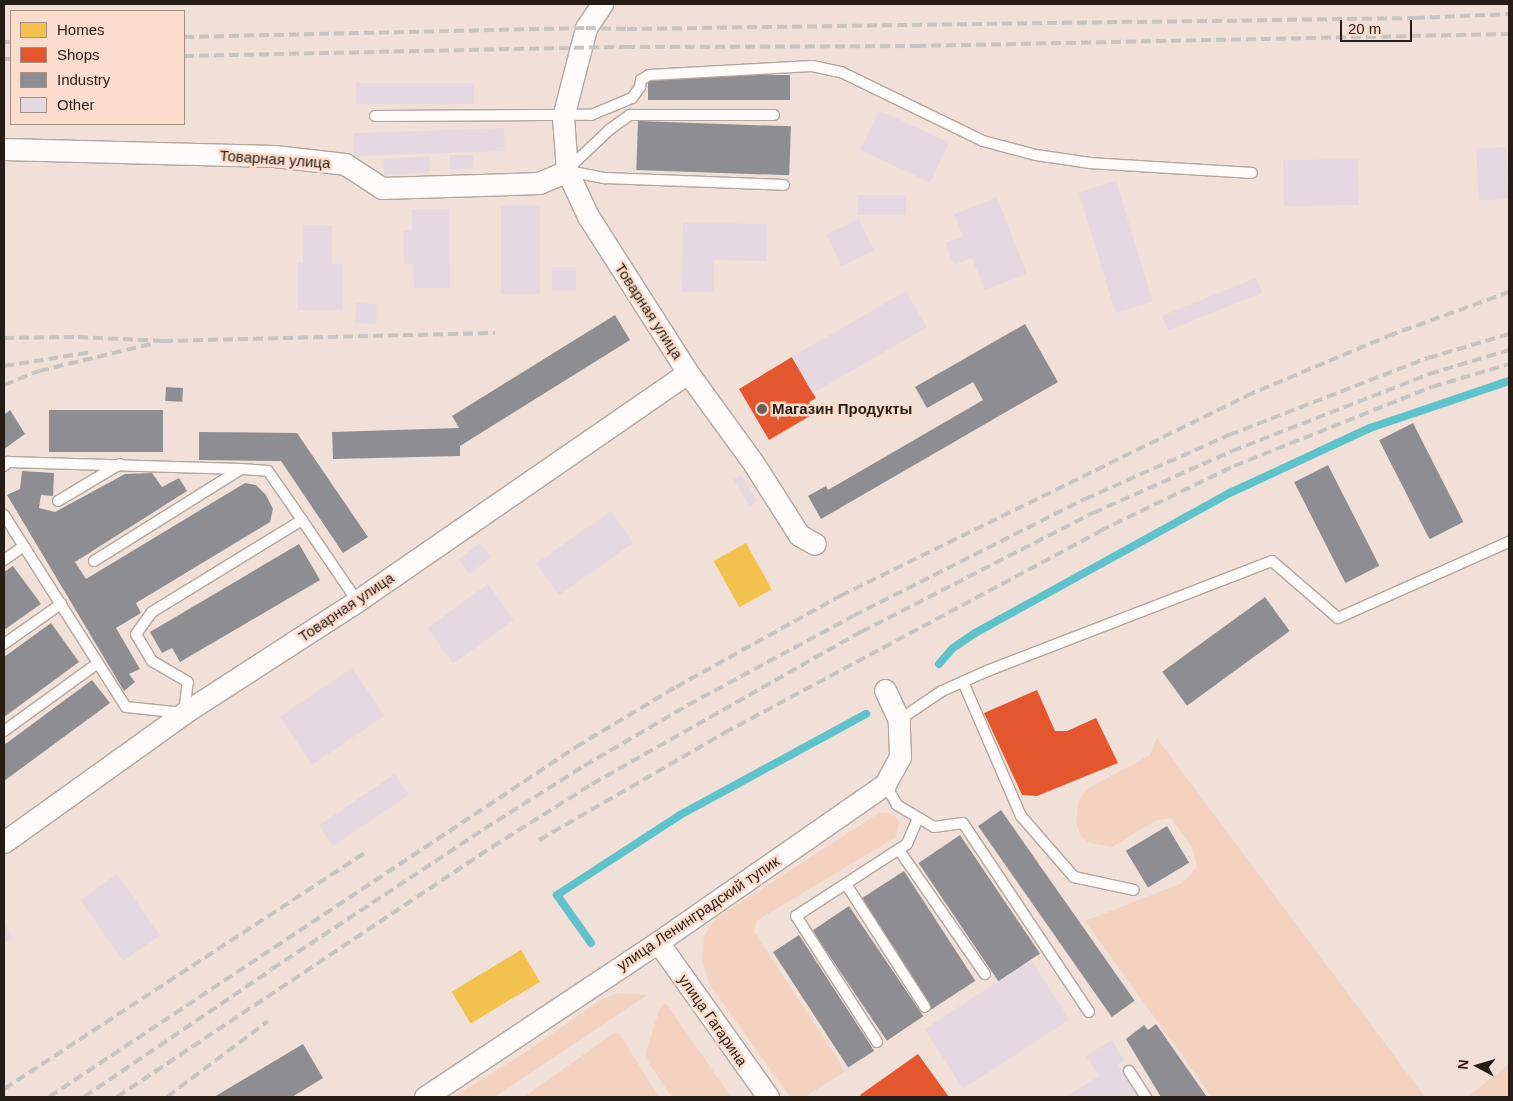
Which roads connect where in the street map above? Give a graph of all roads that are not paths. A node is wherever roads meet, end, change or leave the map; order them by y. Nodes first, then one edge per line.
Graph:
1 (602, 4) edge
2 (774, 115) dead end
3 (375, 116) dead end
4 (563, 117) junction
5 (4, 149) edge
6 (567, 171) junction
7 (1252, 173) dead end
8 (784, 185) dead end
9 (688, 373) junction
10 (121, 464) junction
11 (4, 466) edge
12 (241, 469) junction
13 (58, 501) dead end
14 (4, 515) edge
15 (302, 520) junction
16 (1509, 542) edge
17 (815, 544) dead end
18 (24, 546) junction
19 (4, 560) edge
20 (94, 561) dead end
21 (357, 601) junction
22 (61, 604) junction
23 (4, 644) edge
24 (98, 663) junction
25 (963, 682) junction
26 (885, 690) dead end
27 (184, 713) junction
28 (899, 720) junction
29 (4, 731) edge
30 (885, 784) junction
31 (918, 818) junction
32 (4, 842) edge
33 (899, 850) junction
34 (846, 884) junction
35 (1134, 890) dead end
36 (658, 942) junction
37 (985, 974) dead end
38 (925, 1007) dead end
39 (1089, 1012) dead end
40 (877, 1042) dead end
41 (1129, 1070) dead end
42 (425, 1097) edge
43 (768, 1097) edge
44 (1146, 1097) edge

1 - 4 street, Товарная улица
2 - 6 lane
3 - 4 lane
4 - 6 street, Товарная улица
4 - 7 lane
5 - 6 street, Товарная улица
6 - 8 lane
6 - 9 street, Товарная улица
9 - 17 street, Товарная улица
9 - 21 street, Товарная улица
10 - 11 lane
10 - 12 lane
10 - 13 lane
12 - 15 lane
12 - 20 lane
14 - 18 lane
15 - 21 lane
15 - 27 lane
16 - 25 lane
18 - 19 lane
18 - 22 lane
21 - 27 street, Товарная улица
22 - 23 lane
22 - 24 lane
24 - 27 lane
24 - 29 lane
25 - 28 lane
25 - 35 lane
26 - 28 street, улица Ленинградский тупик
27 - 32 street, Товарная улица
28 - 30 street, улица Ленинградский тупик
30 - 31 lane
30 - 36 street, улица Ленинградский тупик
31 - 33 lane
31 - 39 lane
33 - 34 lane
33 - 37 lane
34 - 38 lane
34 - 40 lane
36 - 42 street, улица Ленинградский тупик
36 - 43 street, улица Гагарина
41 - 44 lane

